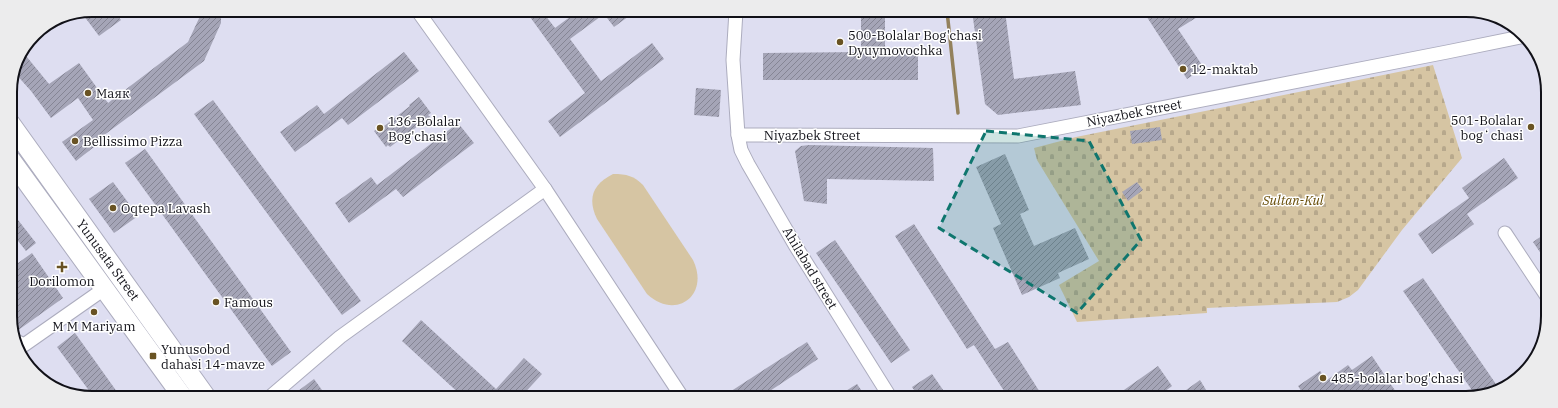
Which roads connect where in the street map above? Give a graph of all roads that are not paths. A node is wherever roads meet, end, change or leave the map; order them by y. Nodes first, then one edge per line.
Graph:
1 (422, 17) edge
2 (736, 17) edge
3 (1518, 38) edge
4 (17, 133) edge
5 (738, 135) junction
6 (17, 168) edge
7 (545, 189) junction
8 (1505, 233) dead end
9 (1541, 288) edge
10 (104, 289) junction
11 (23, 344) edge
12 (178, 391) edge
13 (202, 391) edge
14 (277, 391) edge
15 (678, 391) edge
16 (886, 391) edge

1 - 7 street
2 - 5 street
3 - 5 street, Niyazbek Street
4 - 13 main road, Yunusata Street
5 - 16 street, Ahilabad street
6 - 10 main road, Yunusata Street
7 - 14 street
7 - 15 street
8 - 9 street
10 - 11 street
10 - 12 main road, Yunusata Street

